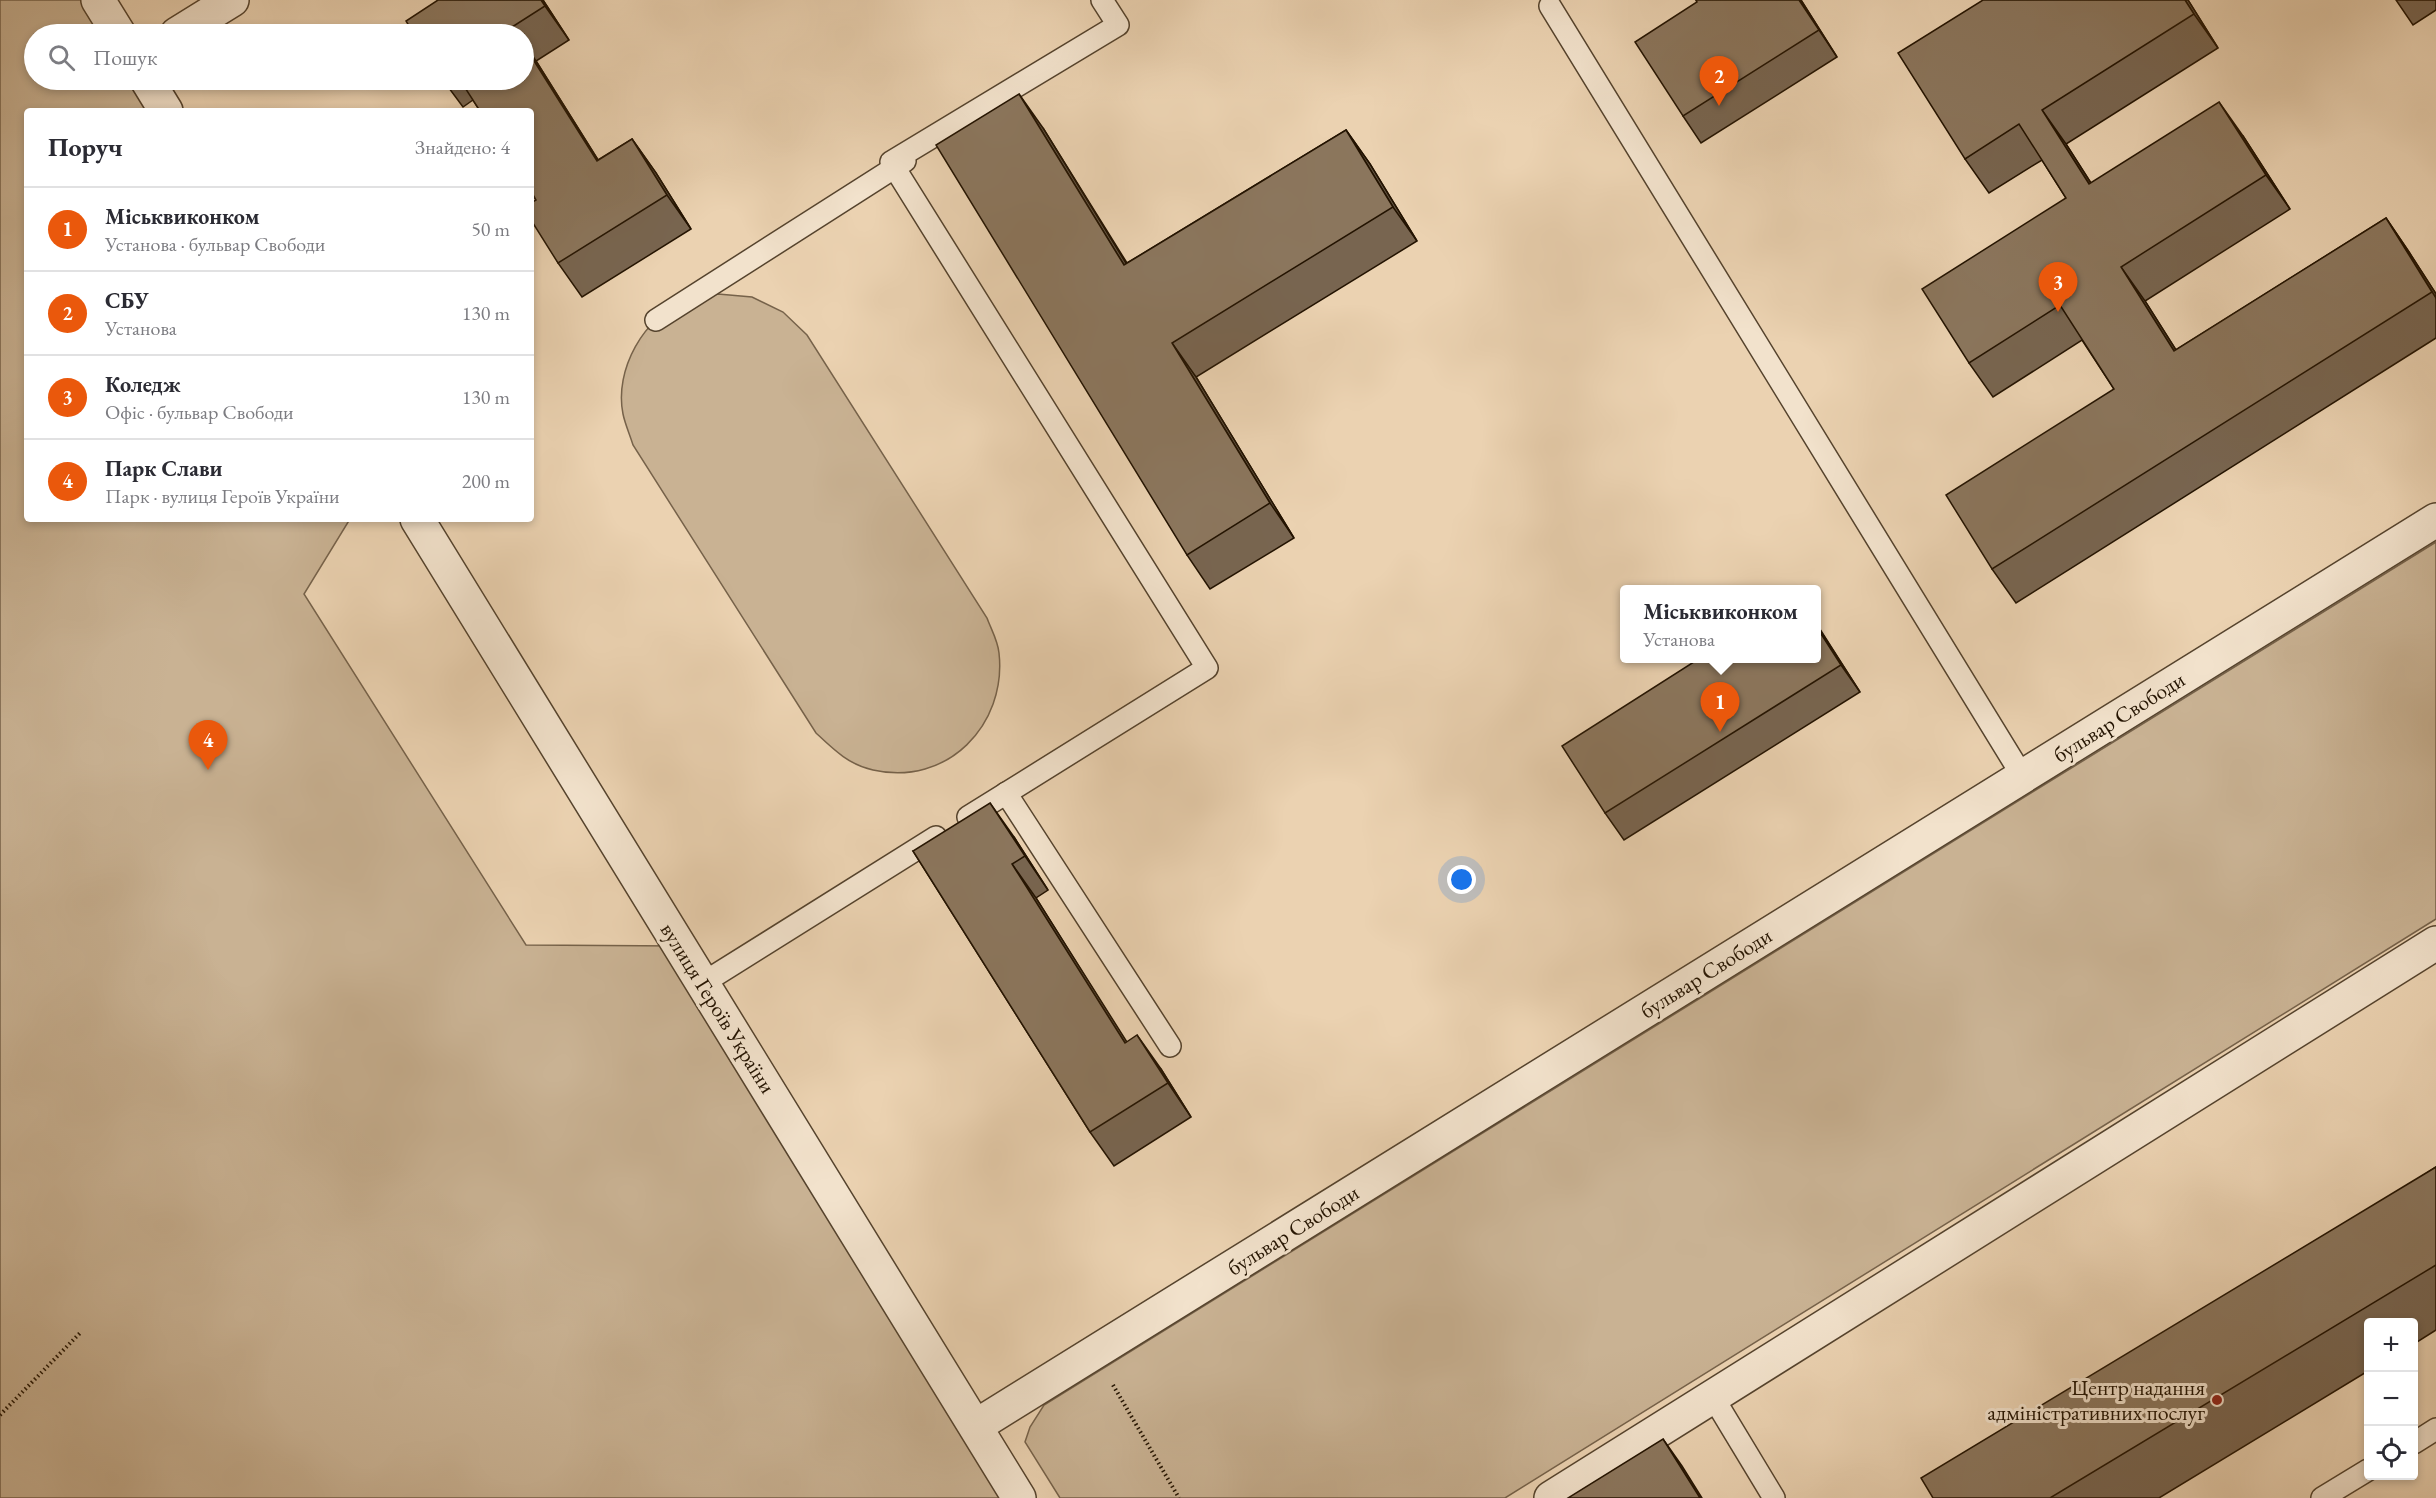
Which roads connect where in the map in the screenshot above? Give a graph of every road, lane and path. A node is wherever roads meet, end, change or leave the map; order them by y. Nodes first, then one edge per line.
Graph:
1 (98, 0) edge
2 (232, 0) edge
3 (1102, 0) edge
4 (1550, 6) dead end
5 (113, 24) edge
6 (193, 24) edge
7 (1118, 25) junction
8 (153, 90) edge
9 (164, 108) edge
10 (656, 320) dead end
11 (2436, 520) edge
12 (419, 522) edge
13 (2023, 777) junction
14 (1006, 793) junction
15 (2436, 943) edge
16 (703, 983) junction
17 (1170, 1046) dead end
18 (81, 1332) dead end
19 (1094, 1353) junction
20 (1713, 1397) junction
21 (0, 1415) edge
22 (976, 1426) junction
23 (2436, 1429) edge
24 (2418, 1440) edge
25 (2364, 1472) edge
26 (1019, 1498) edge
27 (1179, 1498) edge
28 (1551, 1498) edge
29 (1774, 1498) edge
30 (2322, 1498) edge

1 - 5 street
2 - 6 street
3 - 7 lane
4 - 13 lane
7 - 10 lane
7 - 14 lane
8 - 9 street
11 - 13 street, бульвар Свободи
12 - 16 street, вулиця Героїв України
13 - 19 street, бульвар Свободи
14 - 16 lane
14 - 17 lane
15 - 20 street
16 - 22 street, вулиця Героїв України
18 - 21 path
19 - 22 street, бульвар Свободи
19 - 27 path
20 - 28 street
20 - 29 lane
22 - 26 street, вулиця Героїв України
23 - 24 lane
25 - 30 lane

